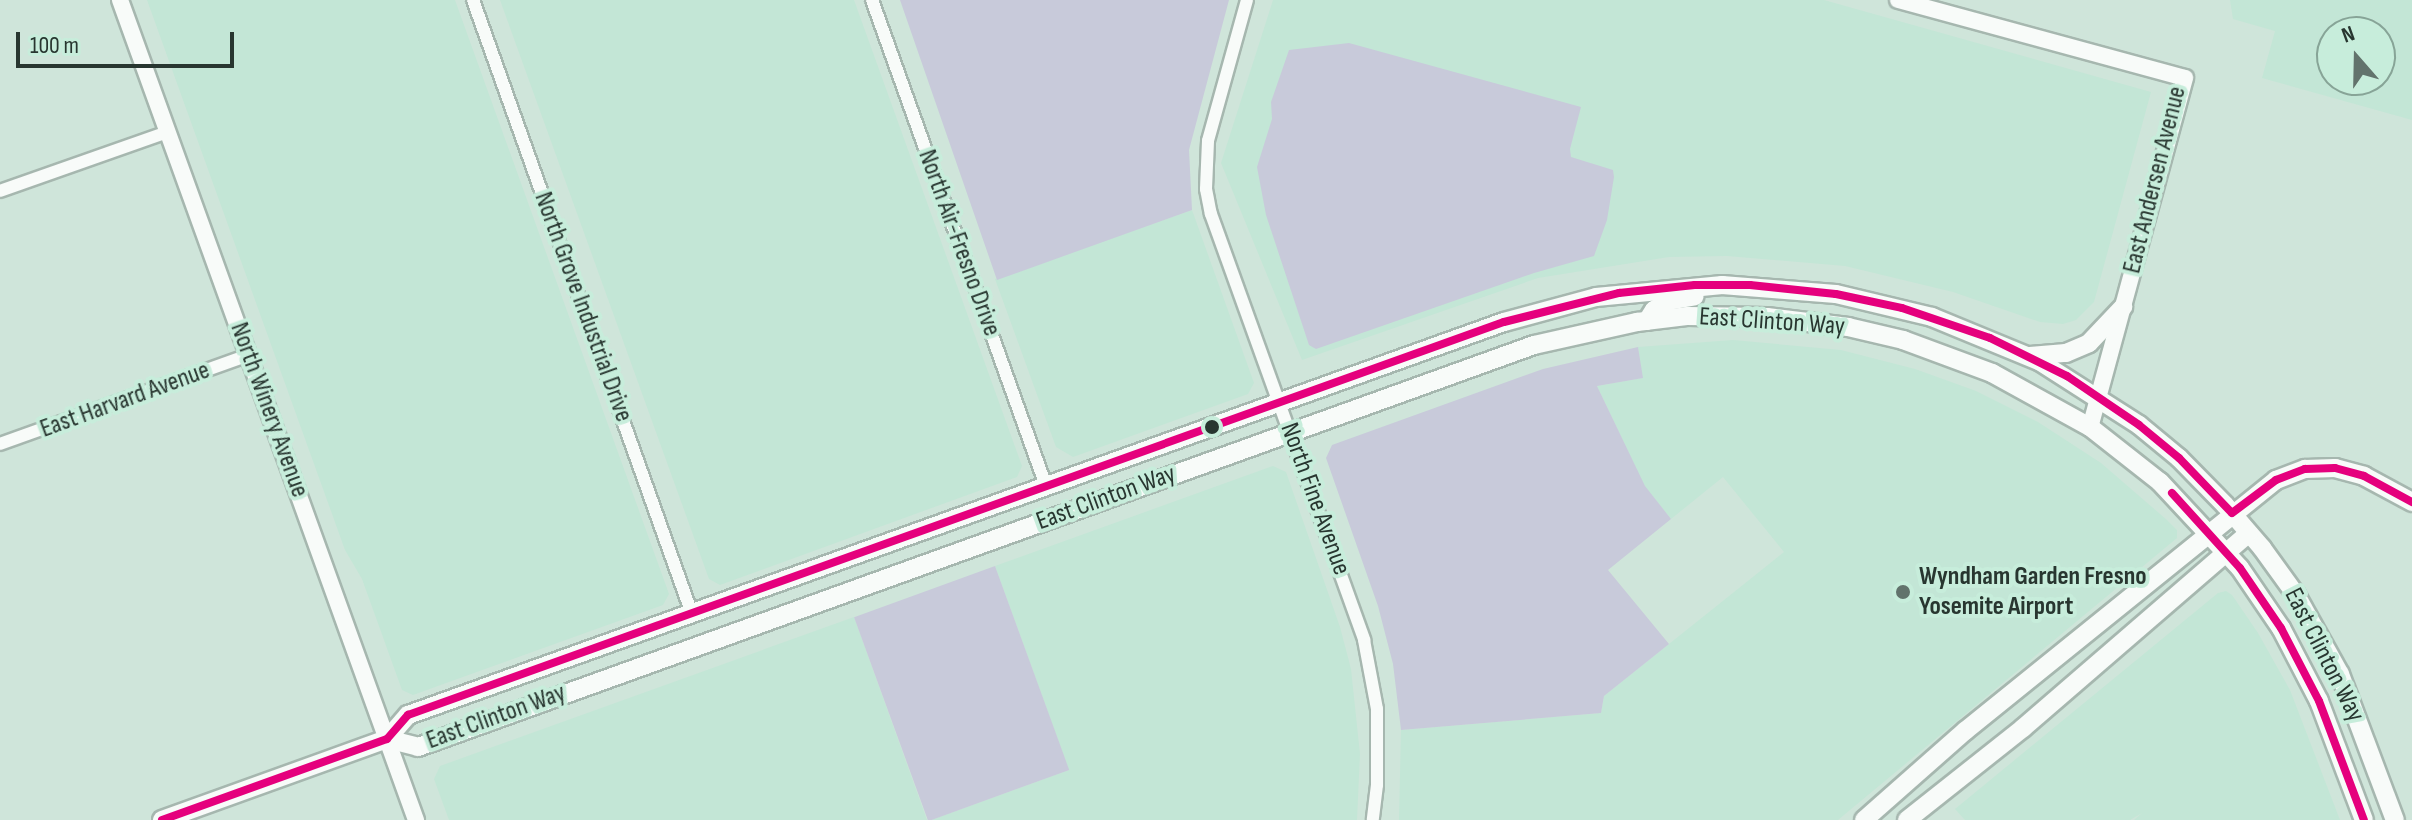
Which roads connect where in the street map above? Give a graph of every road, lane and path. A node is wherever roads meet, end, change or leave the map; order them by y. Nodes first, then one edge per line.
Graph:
1 (120, 0) edge
2 (473, 0) edge
3 (872, 0) edge
4 (1247, 0) edge
5 (1898, 0) edge
6 (168, 132) junction
7 (0, 191) edge
8 (1806, 289) junction
9 (2123, 307) junction
10 (1647, 321) junction
11 (249, 355) junction
12 (2030, 356) junction
13 (2098, 397) junction
14 (1279, 402) junction
15 (2090, 427) junction
16 (1289, 431) junction
17 (0, 444) edge
18 (1046, 486) junction
19 (2392, 491) junction
20 (2412, 502) edge
21 (2232, 513) junction
22 (2412, 517) edge
23 (2209, 531) junction
24 (2249, 533) junction
25 (2226, 552) junction
26 (692, 614) junction
27 (387, 739) junction
28 (1875, 816) edge
29 (162, 820) edge
30 (416, 820) edge
31 (1373, 820) edge
32 (1907, 820) edge
33 (2364, 820) edge
34 (2395, 820) edge

1 - 6 street, North Winery Avenue
2 - 26 street, North Grove Industrial Drive
3 - 18 street, North Air-Fresno Drive
4 - 14 street, North Fine Avenue
5 - 9 street, East Andersen Avenue
6 - 7 street
6 - 11 street, North Winery Avenue
8 - 10 main road
8 - 12 main road, East Clinton Way
8 - 14 main road, East Clinton Way
9 - 12 main road
9 - 13 street, East Andersen Avenue
10 - 15 main road, East Clinton Way
10 - 16 main road, East Clinton Way
11 - 17 street, East Harvard Avenue
11 - 27 street, North Winery Avenue
12 - 13 main road, East Clinton Way
13 - 15 street, East Andersen Avenue
13 - 21 main road, East Clinton Way
14 - 16 street, North Fine Avenue
14 - 18 main road, East Clinton Way
15 - 23 main road, East Clinton Way
16 - 27 main road, East Clinton Way
16 - 31 street, North Fine Avenue
18 - 26 main road, East Clinton Way
19 - 20 main road
19 - 21 main road
19 - 22 main road
21 - 23 main road
21 - 24 main road, East Clinton Way
23 - 25 main road, East Clinton Way
23 - 28 main road
24 - 25 main road
24 - 34 main road, East Clinton Way
25 - 32 main road
25 - 33 main road, East Clinton Way
26 - 27 main road, East Clinton Way
27 - 29 main road
27 - 30 street, North Winery Avenue

